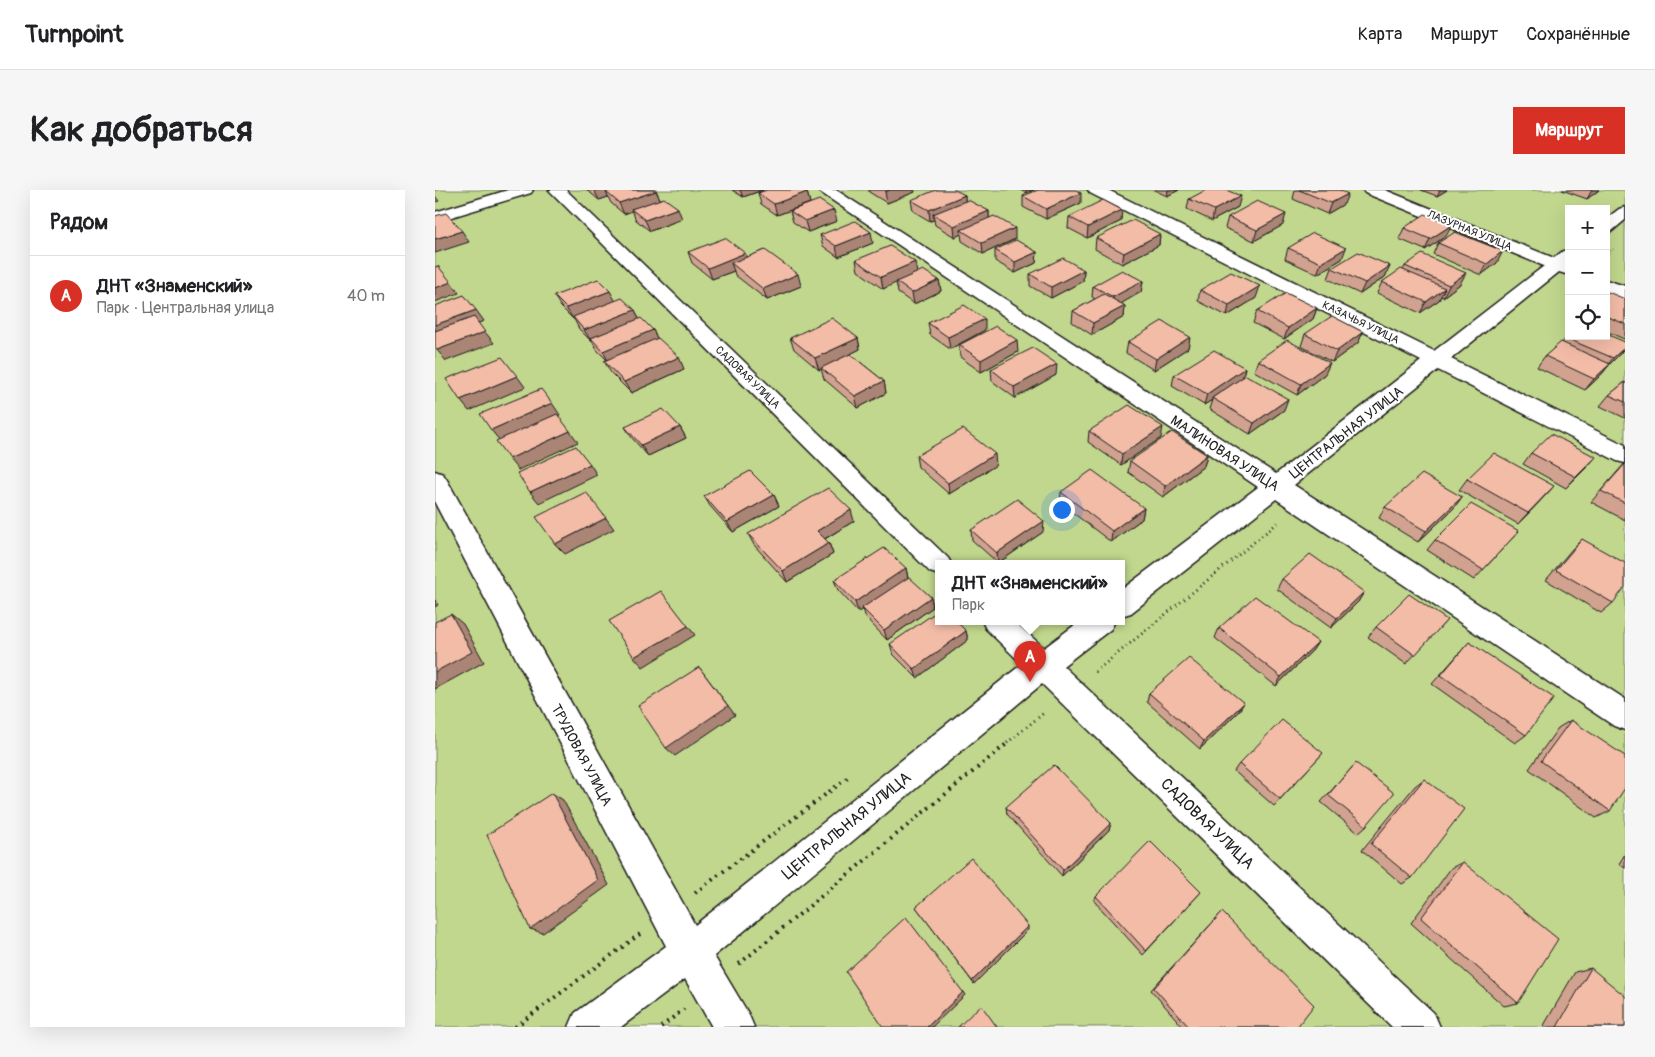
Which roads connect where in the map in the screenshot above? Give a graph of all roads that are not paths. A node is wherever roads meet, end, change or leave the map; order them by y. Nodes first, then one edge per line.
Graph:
1 (525, 190) edge
2 (557, 190) edge
3 (825, 190) edge
4 (1096, 190) edge
5 (1371, 190) edge
6 (1625, 212) edge
7 (435, 217) edge
8 (1610, 224) edge
9 (1564, 263) edge
10 (1610, 287) edge
11 (1625, 293) edge
12 (1437, 360) junction
13 (1625, 455) edge
14 (435, 480) edge
15 (1277, 486) junction
16 (935, 561) edge
17 (1125, 603) edge
18 (1000, 625) edge
19 (1096, 625) edge
20 (1043, 665) junction
21 (1625, 716) edge
22 (691, 951) junction
23 (589, 1027) edge
24 (734, 1027) edge
25 (1420, 1027) edge

1 - 7 street
2 - 16 street, САДОВАЯ УЛИЦА
3 - 15 street, МАЛИНОВАЯ УЛИЦА
4 - 12 street, КАЗАЧЬЯ УЛИЦА
5 - 9 street, ЛАЗУРНАЯ УЛИЦА
6 - 8 street
9 - 12 street, ЦЕНТРАЛЬНАЯ УЛИЦА
10 - 11 street
12 - 13 street, КАЗАЧЬЯ УЛИЦА
12 - 15 street, ЦЕНТРАЛЬНАЯ УЛИЦА
14 - 22 street, ТРУДОВАЯ УЛИЦА
15 - 17 street, ЦЕНТРАЛЬНАЯ УЛИЦА
15 - 21 street, МАЛИНОВАЯ УЛИЦА
18 - 20 street, САДОВАЯ УЛИЦА
19 - 20 street, ЦЕНТРАЛЬНАЯ УЛИЦА
20 - 22 street, ЦЕНТРАЛЬНАЯ УЛИЦА
20 - 25 street, САДОВАЯ УЛИЦА
22 - 23 street, ЦЕНТРАЛЬНАЯ УЛИЦА
22 - 24 street, ТРУДОВАЯ УЛИЦА

